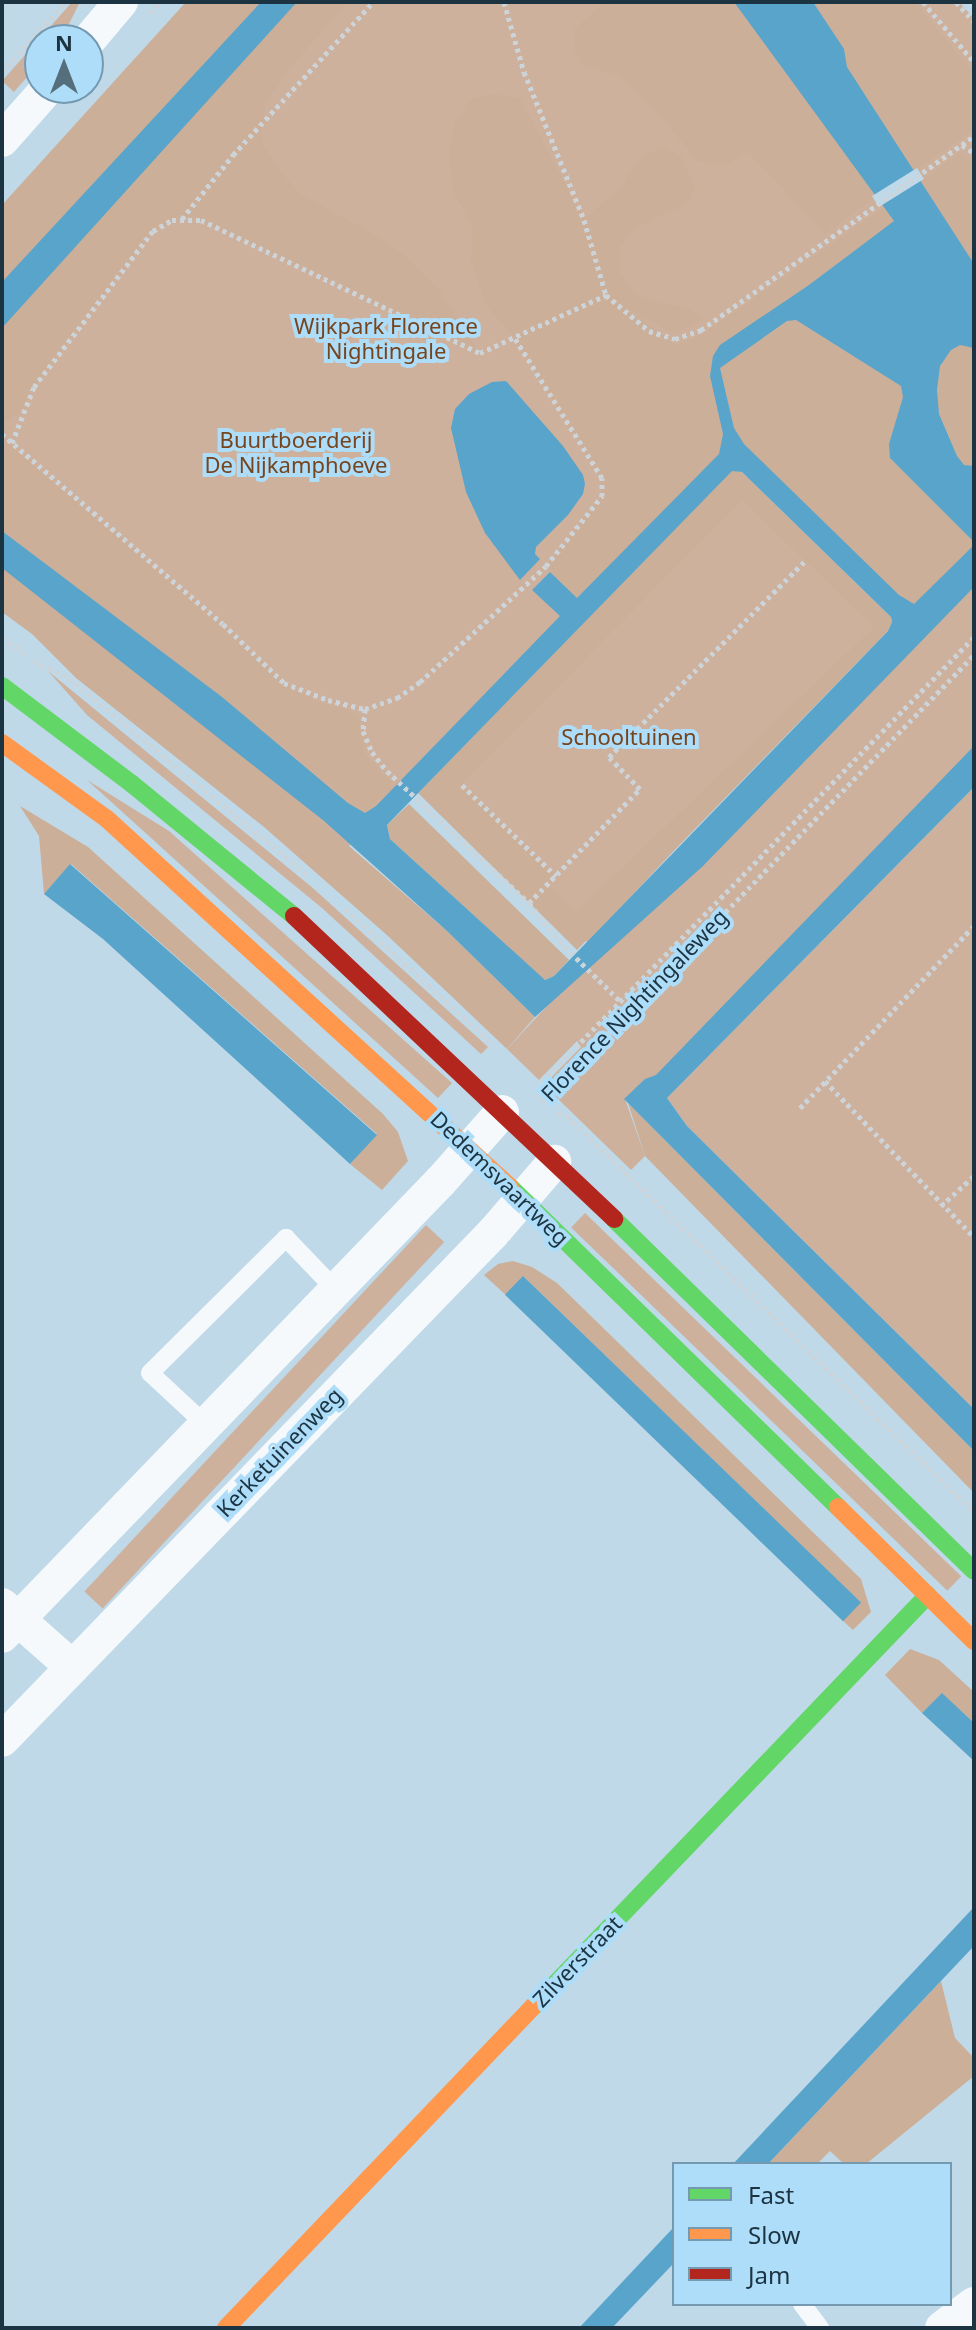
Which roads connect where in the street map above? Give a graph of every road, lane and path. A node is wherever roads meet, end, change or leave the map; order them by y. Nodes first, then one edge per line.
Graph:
1 (66, 2) edge
2 (121, 2) edge
3 (373, 2) edge
4 (504, 2) edge
5 (923, 2) edge
6 (956, 2) edge
7 (974, 21) edge
8 (102, 24) edge
9 (973, 60) edge
10 (2, 72) edge
11 (34, 104) edge
12 (974, 136) edge
13 (2, 140) edge
14 (961, 145) junction
15 (974, 153) edge
16 (182, 219) junction
17 (606, 295) junction
18 (515, 338) junction
19 (2, 434) edge
20 (12, 443) junction
21 (805, 561) dead end
22 (2, 637) edge
23 (974, 637) edge
24 (974, 655) edge
25 (30, 660) dead end
26 (2, 686) edge
27 (365, 709) junction
28 (2, 743) edge
29 (462, 785) dead end
30 (556, 876) junction
31 (529, 903) junction
32 (974, 926) edge
33 (620, 1001) junction
34 (825, 1081) junction
35 (539, 1106) junction
36 (800, 1108) dead end
37 (502, 1112) junction
38 (472, 1149) junction
39 (554, 1162) junction
40 (974, 1176) edge
41 (521, 1199) junction
42 (941, 1206) junction
43 (974, 1237) edge
44 (334, 1288) junction
45 (206, 1425) junction
46 (974, 1512) edge
47 (974, 1571) edge
48 (928, 1595) junction
49 (7, 1620) edge
50 (974, 1641) edge
51 (72, 1667) junction
52 (2, 1740) edge
53 (974, 2304) edge
54 (804, 2306) edge
55 (226, 2328) edge
56 (820, 2328) edge
57 (942, 2328) edge

1 - 10 path
2 - 8 street
3 - 16 path
4 - 17 path
5 - 9 path
6 - 7 path
11 - 13 street
12 - 14 path
14 - 15 path
14 - 17 path
16 - 18 path
16 - 20 path
17 - 18 path
18 - 27 path
19 - 20 path
20 - 27 path
21 - 30 path
22 - 25 path
23 - 33 path, Florence Nightingaleweg
24 - 35 path, Florence Nightingaleweg
26 - 37 main road
27 - 31 path
28 - 38 main road, Dedemsvaartweg
29 - 30 path
30 - 31 path
31 - 33 path
32 - 34 path
33 - 35 path, Florence Nightingaleweg
34 - 36 path
34 - 42 path
35 - 46 path
37 - 38 street
37 - 39 main road
38 - 41 main road, Dedemsvaartweg
38 - 44 street
39 - 41 street, Kerketuinenweg
39 - 47 main road
40 - 42 path
41 - 48 main road, Dedemsvaartweg
41 - 51 street, Kerketuinenweg
42 - 43 path
44 - 45 street
44 - 45 lane
45 - 49 street
48 - 50 main road, Dedemsvaartweg
48 - 55 main road, Zilverstraat
49 - 51 street
51 - 52 street, Kerketuinenweg
53 - 57 street
54 - 56 lane

